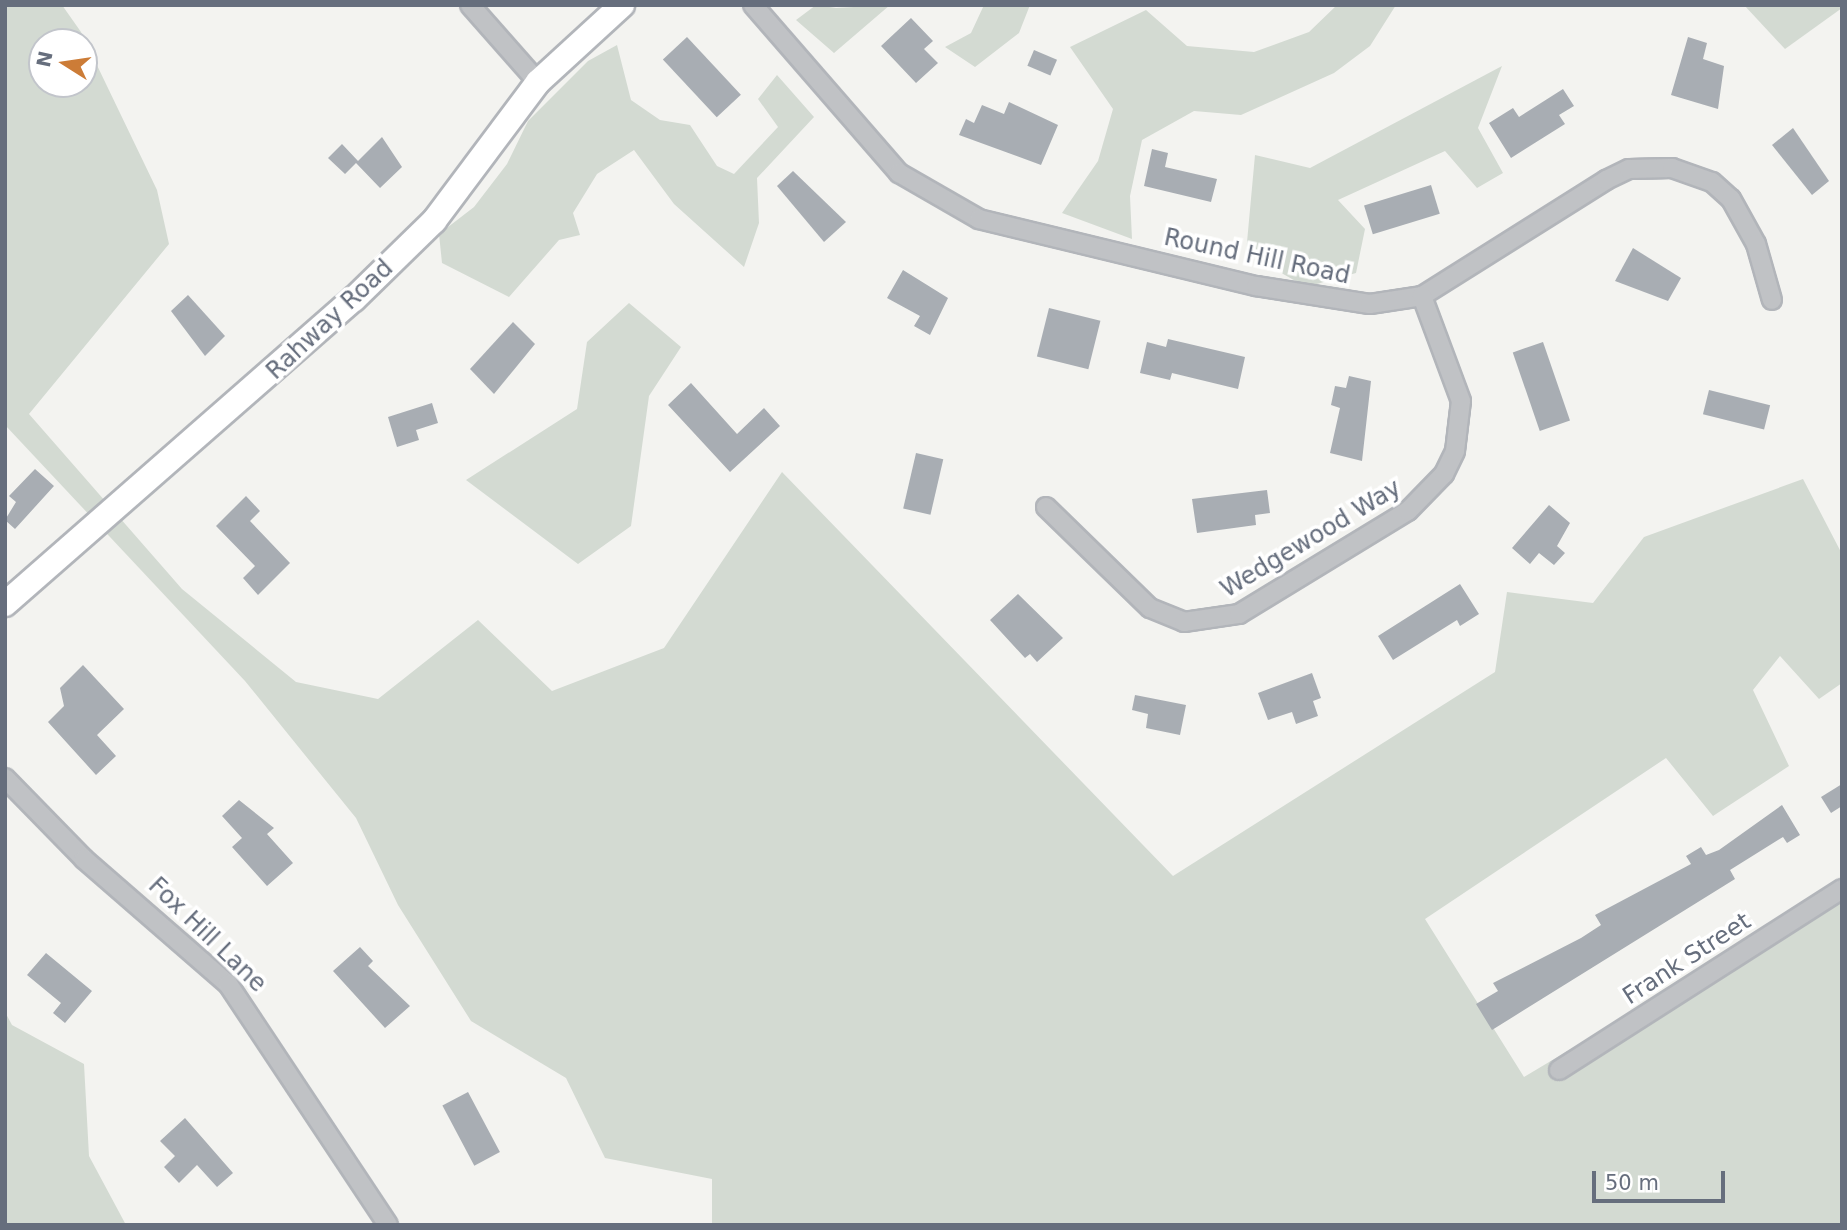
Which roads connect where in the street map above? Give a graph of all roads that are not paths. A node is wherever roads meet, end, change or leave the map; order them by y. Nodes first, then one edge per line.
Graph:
1 (470, 5) edge
2 (622, 5) edge
3 (753, 5) edge
4 (538, 82) junction
5 (1422, 296) junction
6 (1772, 300) dead end
7 (1046, 507) dead end
8 (5, 604) edge
9 (5, 778) edge
10 (1842, 889) edge
11 (1559, 1070) dead end
12 (388, 1225) edge

1 - 4 street
2 - 4 street, Rahway Road
3 - 5 street, Round Hill Road
4 - 8 street, Rahway Road
5 - 6 street, Round Hill Road
5 - 7 street, Wedgewood Way
9 - 12 street, Fox Hill Lane
10 - 11 street, Frank Street

